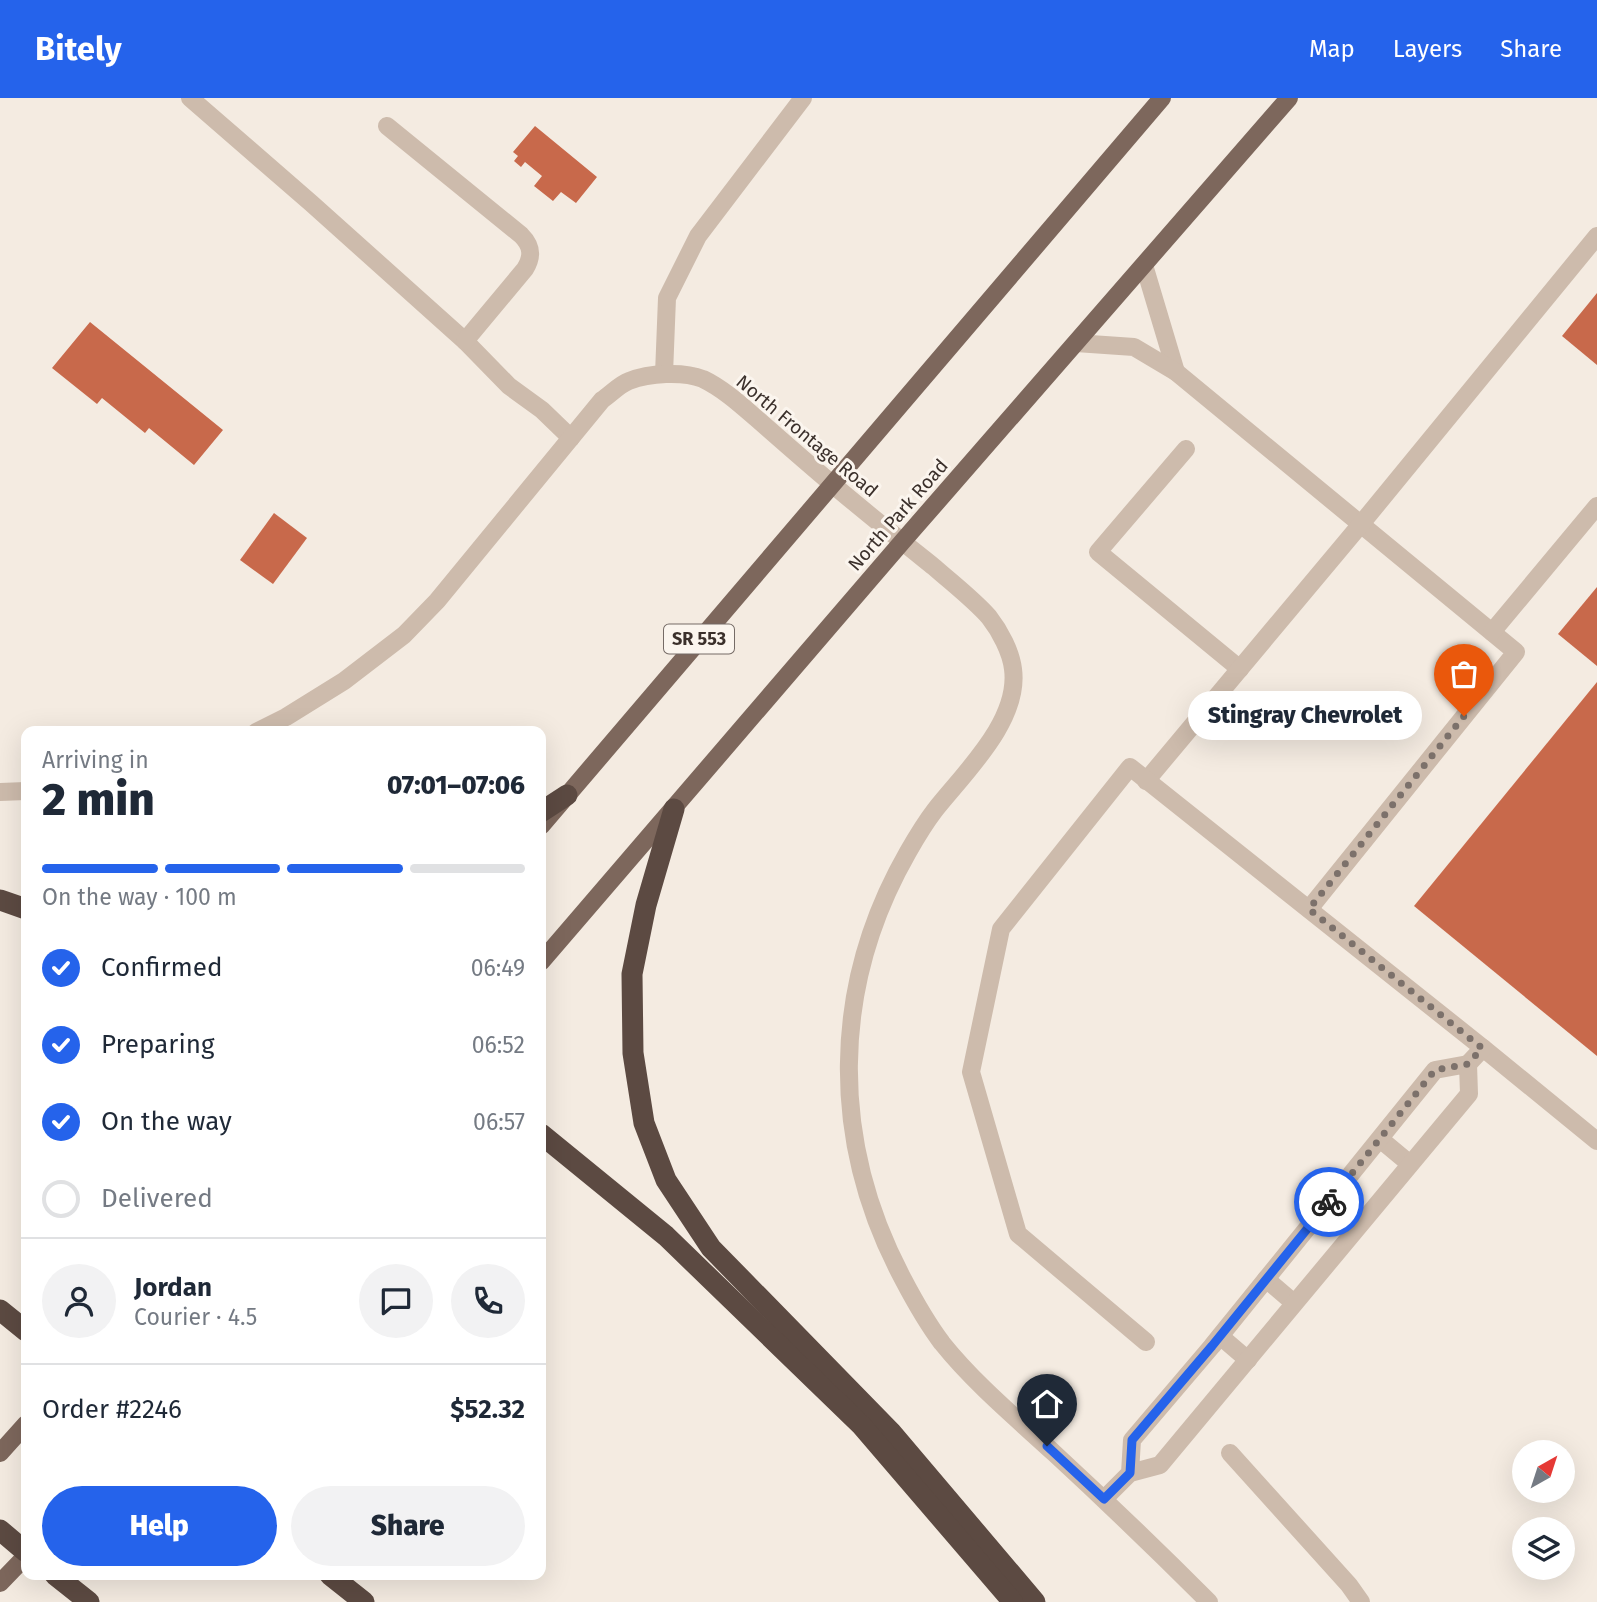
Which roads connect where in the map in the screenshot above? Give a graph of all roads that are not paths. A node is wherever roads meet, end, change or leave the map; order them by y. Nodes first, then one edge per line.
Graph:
1 (190, 98) edge
2 (803, 98) edge
3 (1162, 98) edge
4 (1289, 98) edge
5 (387, 126) dead end
6 (1597, 236) edge
7 (1144, 265) junction
8 (465, 341) junction
9 (1076, 343) junction
10 (1176, 372) junction
11 (664, 374) junction
12 (571, 438) junction
13 (1186, 449) dead end
14 (831, 484) junction
15 (1597, 506) edge
16 (1361, 524) junction
17 (902, 542) junction
18 (1492, 632) junction
19 (1240, 669) junction
20 (268, 726) edge
21 (1146, 781) junction
22 (21, 791) edge
23 (0, 792) edge
24 (567, 795) junction
25 (546, 809) edge
26 (674, 809) junction
27 (546, 820) edge
28 (0, 900) edge
29 (21, 907) edge
30 (1309, 909) junction
31 (546, 956) edge
32 (1482, 1048) junction
33 (1468, 1064) junction
34 (546, 1139) edge
35 (1380, 1139) junction
36 (1597, 1141) edge
37 (1410, 1164) junction
38 (1266, 1279) junction
39 (1294, 1303) junction
40 (0, 1310) edge
41 (21, 1327) edge
42 (1220, 1336) junction
43 (1146, 1342) dead end
44 (1248, 1360) junction
45 (21, 1430) edge
46 (0, 1453) edge
47 (1230, 1453) dead end
48 (1130, 1473) junction
49 (1104, 1499) junction
50 (0, 1530) edge
51 (21, 1549) edge
52 (21, 1560) edge
53 (61, 1580) edge
54 (336, 1580) edge
55 (0, 1583) edge
56 (89, 1602) edge
57 (364, 1602) edge
58 (1013, 1602) edge
59 (1035, 1602) edge
60 (1209, 1602) edge
61 (1361, 1602) edge

1 - 8 street
2 - 11 street
3 - 14 main road
4 - 7 main road, North Park Road
5 - 8 street
6 - 16 street
7 - 9 main road, North Park Road
7 - 10 street
8 - 12 street
9 - 10 street
9 - 17 main road, North Park Road
10 - 16 street
11 - 12 street, North Frontage Road
11 - 14 street, North Frontage Road
12 - 20 street, North Frontage Road
13 - 19 street
14 - 17 street, North Frontage Road
14 - 24 main road, SR 553
15 - 18 street
16 - 18 street
16 - 19 street
17 - 26 main road, North Park Road
17 - 49 street, North Frontage Road
18 - 30 street
19 - 21 street
21 - 30 street
21 - 43 street
22 - 23 street
24 - 25 highway
24 - 27 main road, SR 553
26 - 31 main road, North Park Road
26 - 59 highway
28 - 29 highway
30 - 32 street
32 - 33 street
32 - 36 street
33 - 35 street
33 - 37 street
34 - 58 highway
35 - 37 street
35 - 38 street
37 - 39 street
38 - 39 street
38 - 42 street
39 - 44 street
40 - 41 highway
42 - 44 street
42 - 48 street
44 - 48 street
45 - 46 main road
47 - 61 street
48 - 49 street
49 - 60 street, North Frontage Road
50 - 51 highway
52 - 55 main road
53 - 56 highway
54 - 57 highway

